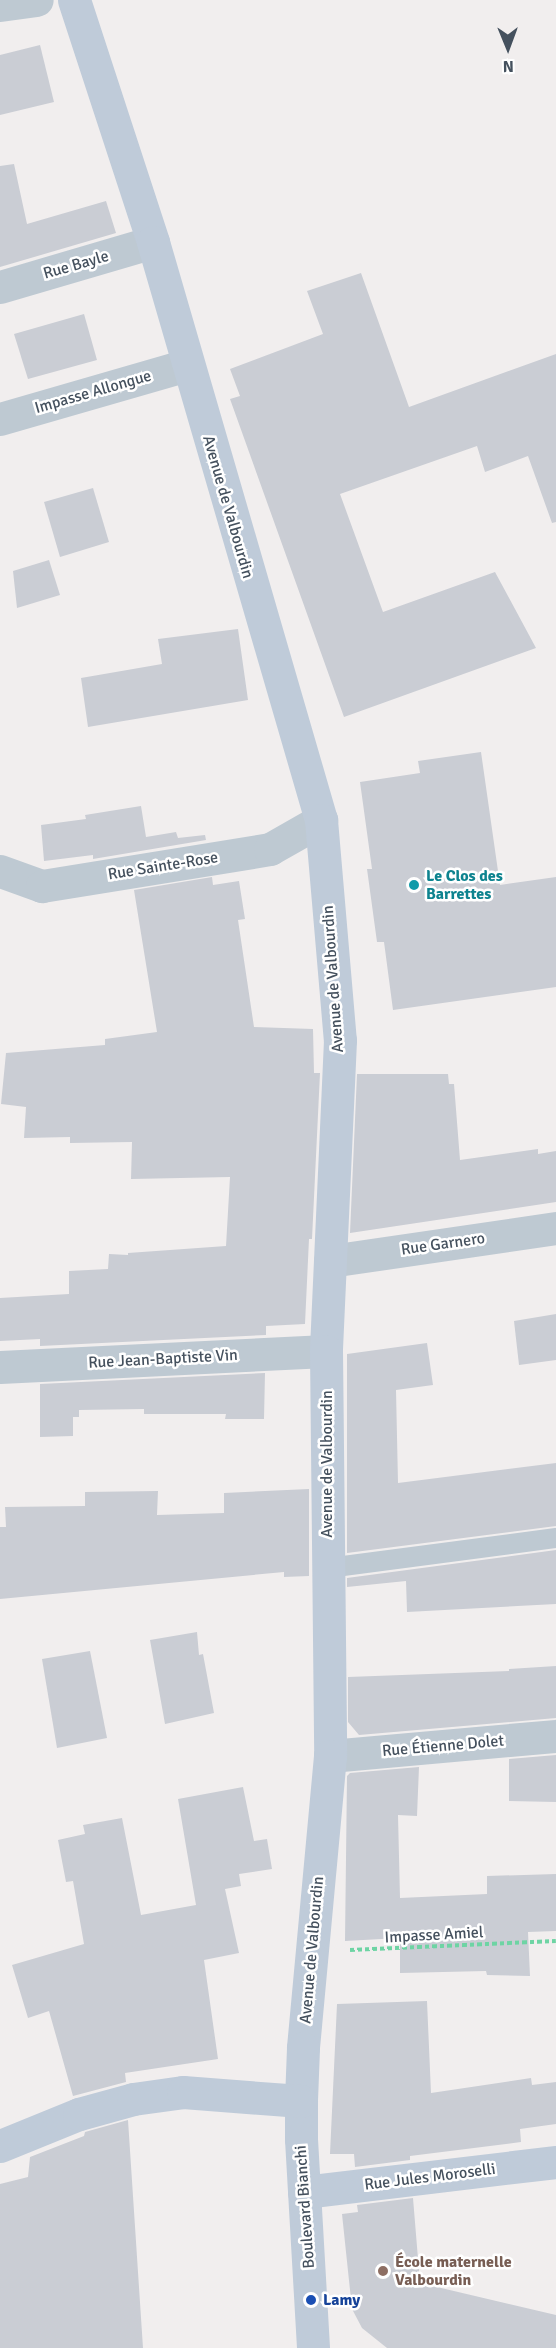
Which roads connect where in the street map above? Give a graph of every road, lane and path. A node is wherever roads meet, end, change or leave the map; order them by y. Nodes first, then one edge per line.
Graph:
1 (37, 0) edge
2 (74, 0) edge
3 (0, 5) edge
4 (153, 242) junction
5 (0, 287) edge
6 (187, 365) junction
7 (0, 418) edge
8 (321, 820) junction
9 (0, 871) edge
10 (556, 1228) edge
11 (330, 1260) junction
12 (326, 1351) junction
13 (0, 1367) edge
14 (556, 1538) edge
15 (328, 1568) junction
16 (556, 1736) edge
17 (330, 1756) junction
18 (556, 1941) edge
19 (313, 1952) junction
20 (301, 2101) junction
21 (0, 2146) edge
22 (556, 2162) edge
23 (304, 2192) junction
24 (313, 2348) edge

1 - 3 street
2 - 4 street, Avenue de Valbourdin
4 - 5 street, Rue Bayle
4 - 6 street, Avenue de Valbourdin
6 - 7 street, Impasse Allongue
6 - 8 street, Avenue de Valbourdin
8 - 9 street, Rue Sainte-Rose
8 - 11 street, Avenue de Valbourdin
10 - 11 street, Rue Garnero
11 - 12 street, Avenue de Valbourdin
12 - 13 street, Rue Jean-Baptiste Vin
12 - 15 street, Avenue de Valbourdin
14 - 15 lane
15 - 17 street, Avenue de Valbourdin
16 - 17 street, Rue Étienne Dolet
17 - 19 street, Avenue de Valbourdin
18 - 19 path, Impasse Amiel
19 - 20 street, Avenue de Valbourdin
20 - 21 street
20 - 23 street, Boulevard Bianchi
22 - 23 street, Rue Jules Moroselli
23 - 24 street, Boulevard Bianchi

